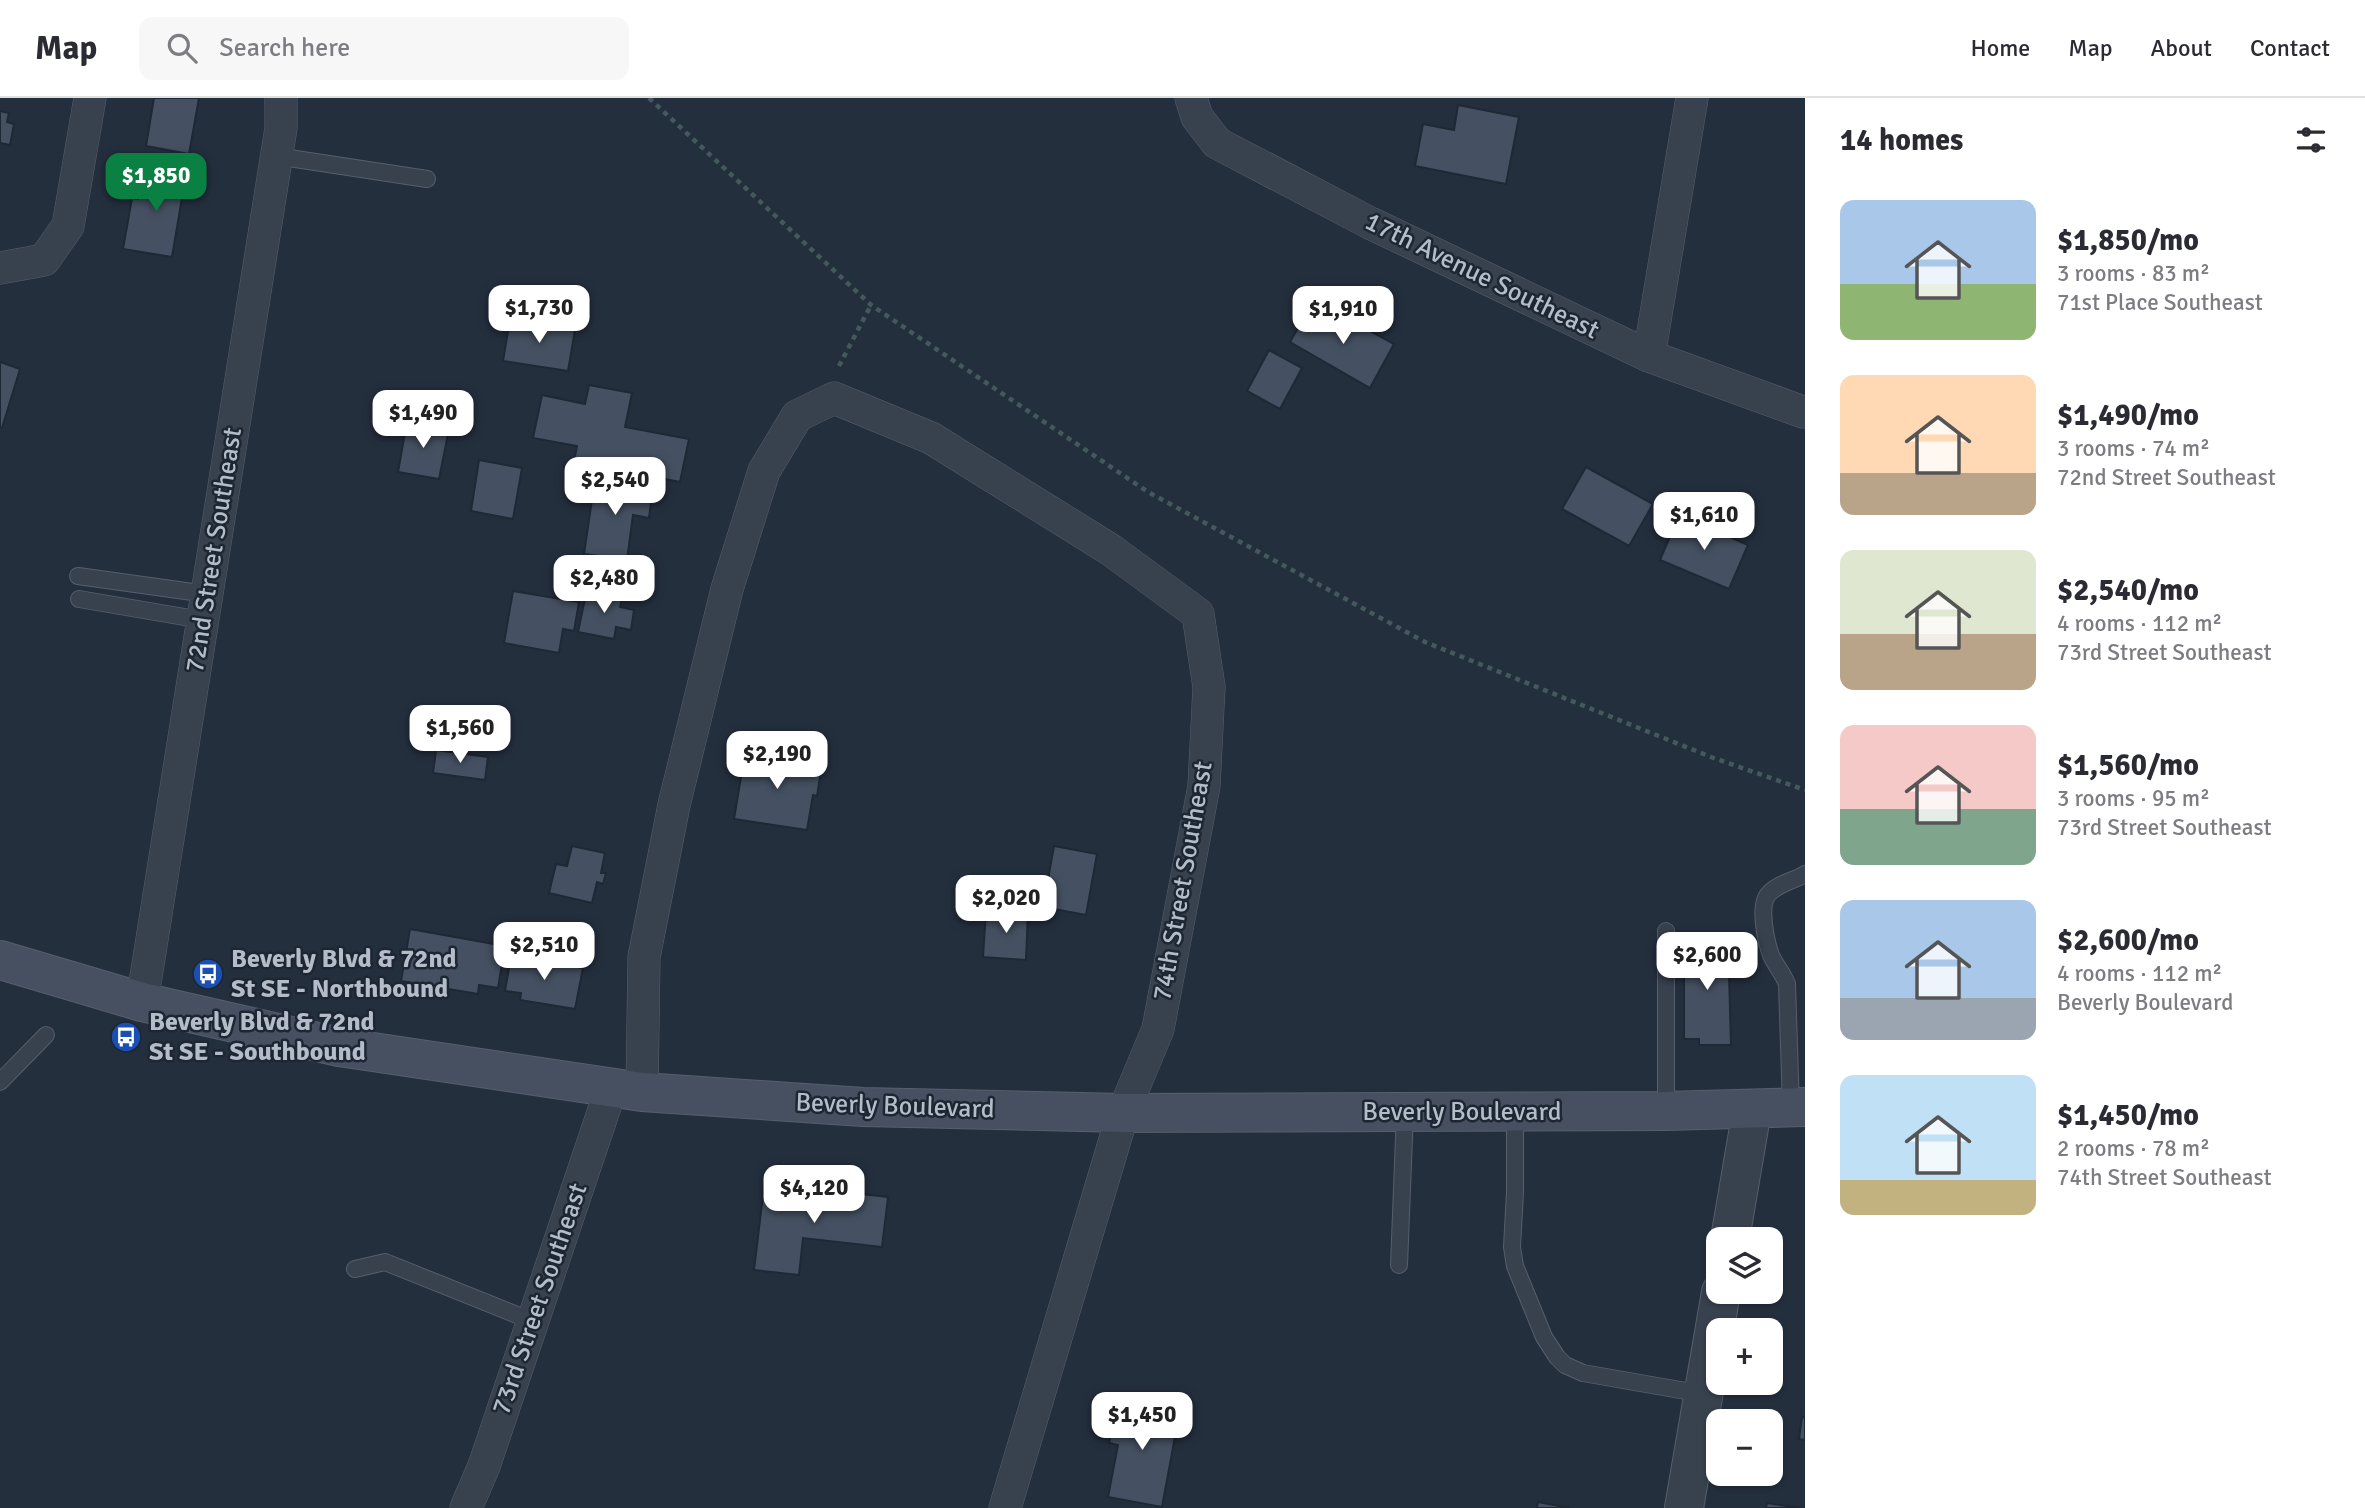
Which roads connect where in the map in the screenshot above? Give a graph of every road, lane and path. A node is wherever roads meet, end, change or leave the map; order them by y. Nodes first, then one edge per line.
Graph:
1 (90, 98) edge
2 (281, 98) edge
3 (649, 98) edge
4 (1191, 98) edge
5 (1692, 98) edge
6 (276, 156) junction
7 (428, 179) dead end
8 (0, 268) edge
9 (871, 305) junction
10 (1649, 356) junction
11 (834, 398) junction
12 (1803, 412) dead end
13 (78, 576) dead end
14 (79, 599) dead end
15 (205, 607) junction
16 (1805, 790) edge
17 (1805, 874) edge
18 (1666, 931) dead end
19 (0, 960) edge
20 (142, 1002) junction
21 (46, 1035) dead end
22 (0, 1082) edge
23 (626, 1090) junction
24 (1798, 1108) edge
25 (1752, 1110) junction
26 (1515, 1111) junction
27 (1666, 1111) junction
28 (1405, 1112) junction
29 (1123, 1113) junction
30 (1732, 1227) edge
31 (1399, 1265) dead end
32 (355, 1269) dead end
33 (1719, 1304) edge
34 (532, 1321) junction
35 (1703, 1394) junction
36 (466, 1508) edge
37 (1005, 1508) edge
38 (1684, 1508) edge

1 - 8 street
2 - 6 street, 72nd Street Southeast
3 - 9 path
4 - 10 street, 17th Avenue Southeast
5 - 10 street
6 - 7 lane
6 - 15 street, 72nd Street Southeast
9 - 11 path
9 - 16 path
10 - 12 street, 17th Avenue Southeast
11 - 23 street, 73rd Street Southeast
11 - 29 street, 74th Street Southeast
13 - 15 lane
14 - 15 lane
15 - 20 street, 72nd Street Southeast
17 - 24 lane
18 - 27 lane
19 - 20 main road, Beverly Boulevard
20 - 23 main road, Beverly Boulevard
21 - 22 lane
23 - 29 main road, Beverly Boulevard
23 - 34 street, 73rd Street Southeast
24 - 25 main road, Beverly Boulevard
25 - 27 main road, Beverly Boulevard
25 - 30 street
26 - 27 main road, Beverly Boulevard
26 - 28 main road, Beverly Boulevard
26 - 35 lane
28 - 29 main road, Beverly Boulevard
28 - 31 lane
29 - 37 street, 74th Street Southeast
32 - 34 lane
33 - 35 street
34 - 36 street, 73rd Street Southeast
35 - 38 street

